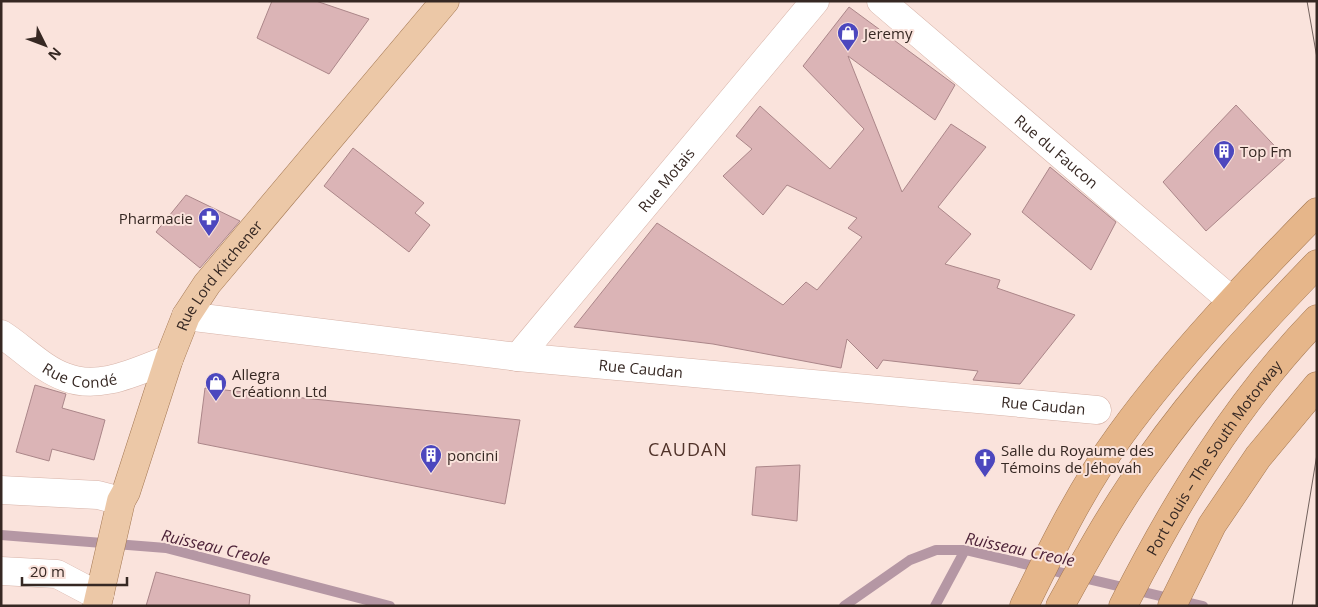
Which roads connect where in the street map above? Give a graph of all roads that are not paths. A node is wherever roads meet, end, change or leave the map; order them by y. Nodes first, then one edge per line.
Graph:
1 (445, 1) edge
2 (815, 1) edge
3 (881, 1) edge
4 (1317, 212) edge
5 (1317, 264) edge
6 (1232, 301) junction
7 (186, 316) junction
8 (1317, 320) edge
9 (1, 334) edge
10 (518, 357) junction
11 (168, 359) junction
12 (1317, 386) edge
13 (1097, 410) dead end
14 (1, 490) edge
15 (121, 501) junction
16 (1, 571) edge
17 (101, 593) edge
18 (1024, 606) edge
19 (1060, 606) edge
20 (1123, 606) edge
21 (1172, 606) edge

1 - 7 main road, Rue Lord Kitchener
2 - 10 street, Rue Motais
3 - 6 street, Rue du Faucon
4 - 6 highway
5 - 19 highway
6 - 18 highway
7 - 10 street, Rue Caudan
7 - 11 main road, Rue Lord Kitchener
8 - 20 highway, Port Louis – The South Motorway
9 - 11 street, Rue Condé
10 - 13 street, Rue Caudan
11 - 15 main road, Rue Lord Kitchener
12 - 21 highway
14 - 15 street
15 - 17 main road, Rue Lord Kitchener
16 - 17 street

